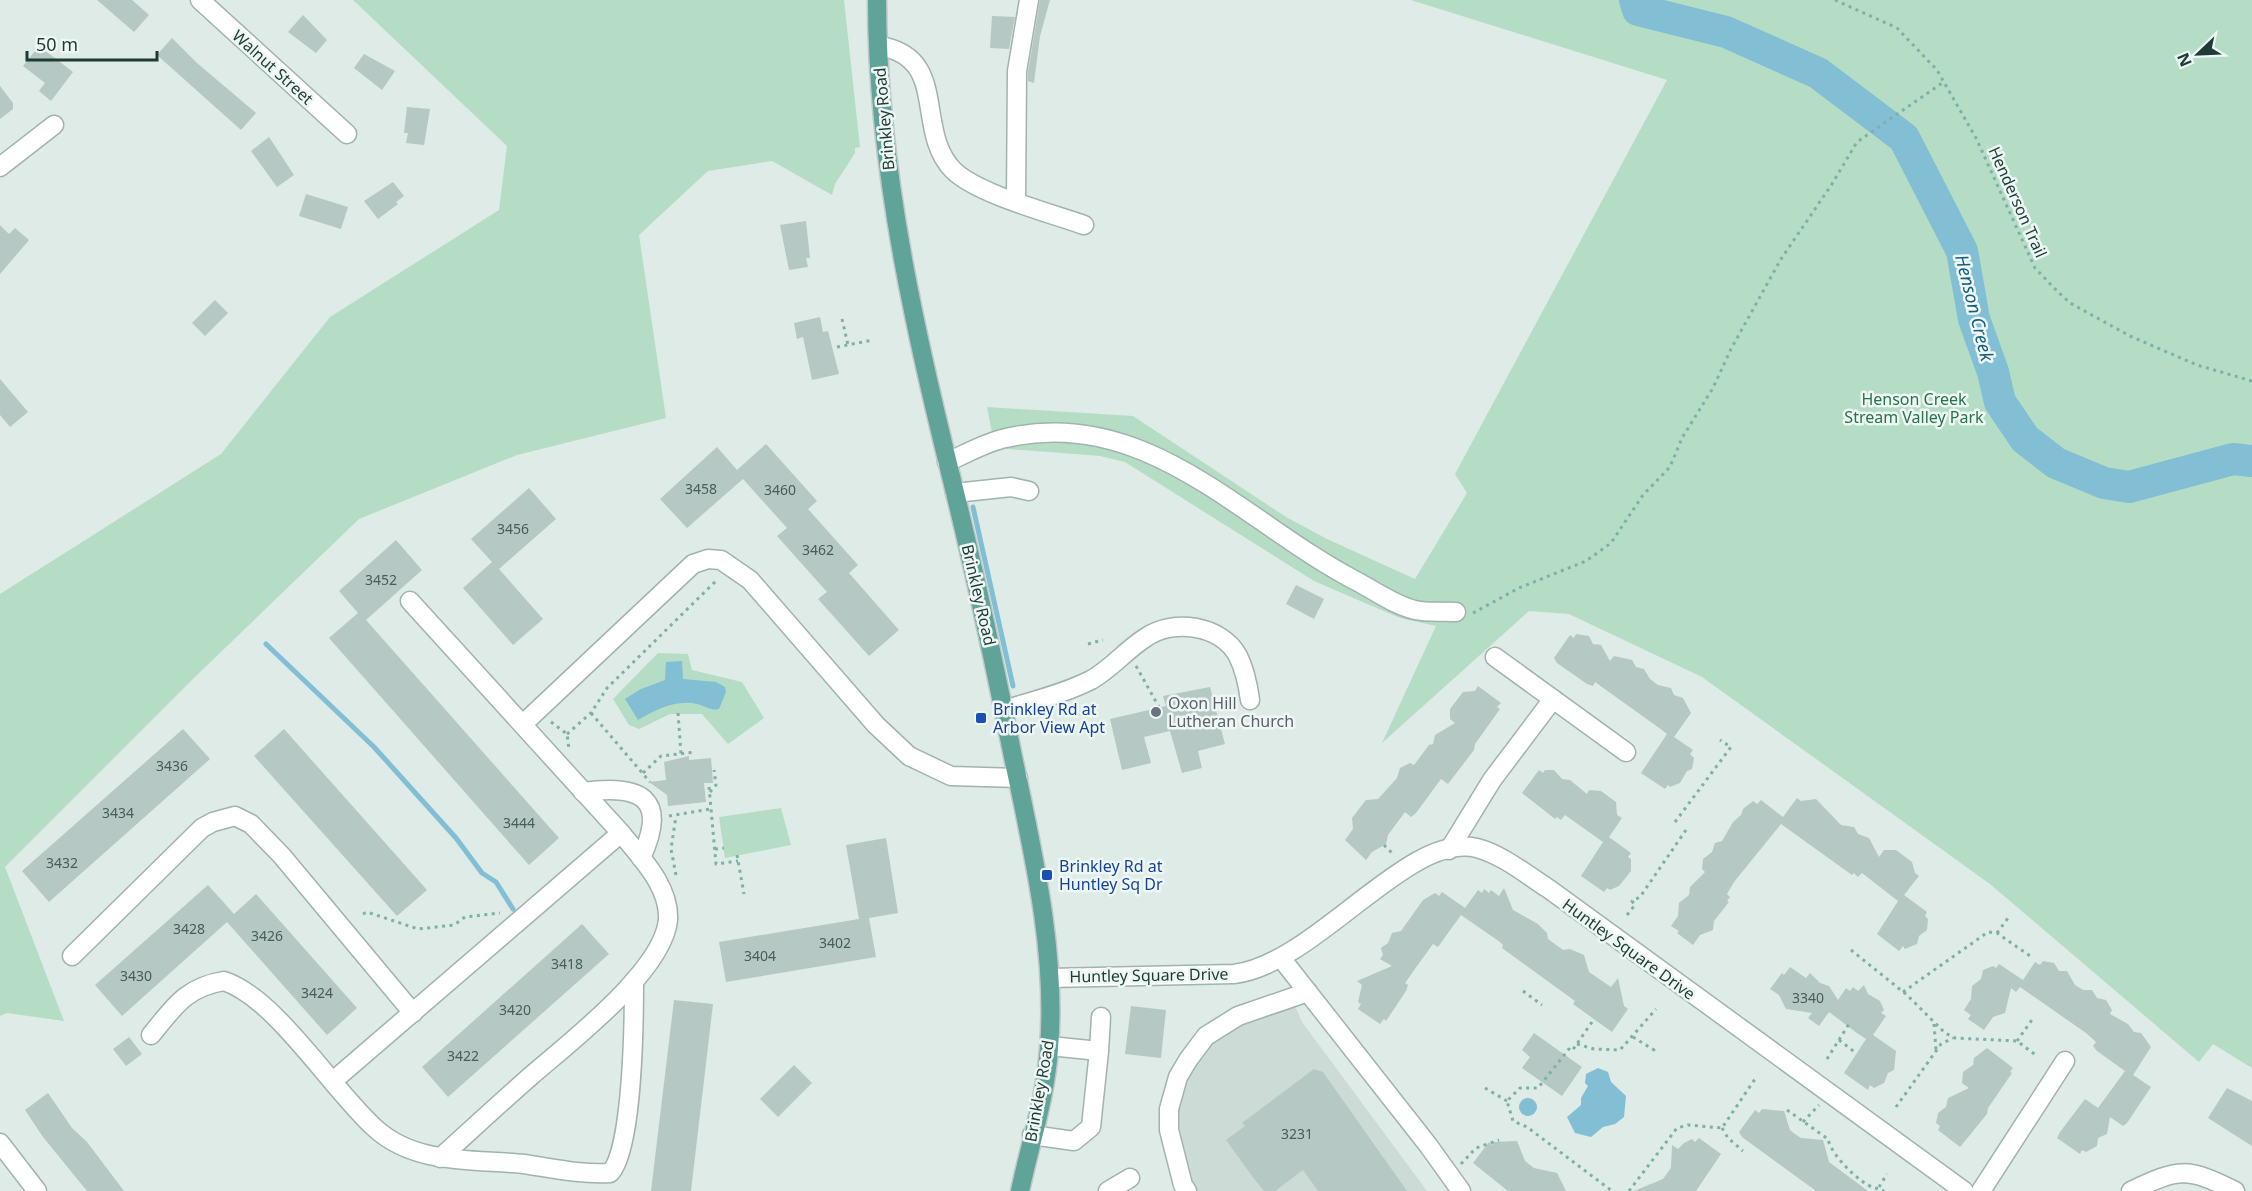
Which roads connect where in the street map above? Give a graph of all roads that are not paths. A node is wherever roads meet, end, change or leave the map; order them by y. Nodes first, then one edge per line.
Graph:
1 (200, 0) edge
2 (877, 0) edge
3 (1029, 0) edge
4 (879, 46) junction
5 (54, 125) dead end
6 (347, 134) dead end
7 (0, 167) edge
8 (1016, 200) junction
9 (1084, 225) dead end
10 (947, 462) junction
11 (1029, 491) dead end
12 (955, 494) junction
13 (410, 601) dead end
14 (1456, 612) road end
15 (1495, 657) dead end
16 (1553, 699) junction
17 (1250, 700) dead end
18 (1004, 710) junction
19 (523, 724) junction
20 (1626, 752) dead end
21 (1018, 778) junction
22 (583, 792) junction
23 (621, 833) junction
24 (1449, 850) junction
25 (641, 858) junction
26 (72, 956) dead end
27 (1281, 958) junction
28 (1050, 978) junction
29 (634, 981) junction
30 (1308, 992) junction
31 (413, 1013) junction
32 (1101, 1017) dead end
33 (151, 1035) dead end
34 (1050, 1046) junction
35 (1099, 1051) junction
36 (2065, 1061) dead end
37 (333, 1081) junction
38 (1032, 1136) junction
39 (0, 1143) edge
40 (440, 1158) junction
41 (1130, 1178) dead end
42 (1184, 1189) edge
43 (37, 1191) edge
44 (1020, 1191) edge
45 (1108, 1191) edge
46 (1461, 1191) edge
47 (1964, 1191) edge
48 (1981, 1191) edge
49 (2131, 1191) edge
50 (2235, 1191) edge

1 - 6 street, Walnut Street
2 - 4 main road, Brinkley Road
3 - 8 street
4 - 8 street
4 - 10 main road, Brinkley Road
5 - 7 street
8 - 9 street
10 - 12 main road, Brinkley Road
10 - 14 street
11 - 12 street
12 - 18 main road, Brinkley Road
13 - 19 street
15 - 16 street
16 - 20 street
16 - 24 street
17 - 18 street
18 - 21 main road, Brinkley Road
19 - 21 street
19 - 22 street
21 - 28 main road, Brinkley Road
22 - 23 street
22 - 25 street
23 - 25 street
23 - 31 street
24 - 27 street, Huntley Square Drive
24 - 47 street, Huntley Square Drive
25 - 29 street
26 - 31 street
27 - 28 street, Huntley Square Drive
27 - 30 street
28 - 34 main road, Brinkley Road
29 - 40 street
29 - 40 street
30 - 42 street
30 - 46 street
31 - 37 street
32 - 35 street
33 - 37 street
34 - 35 street
34 - 38 main road, Brinkley Road
35 - 38 street
36 - 48 street
37 - 40 street
38 - 44 main road, Brinkley Road
39 - 43 street
41 - 45 street
49 - 50 street

